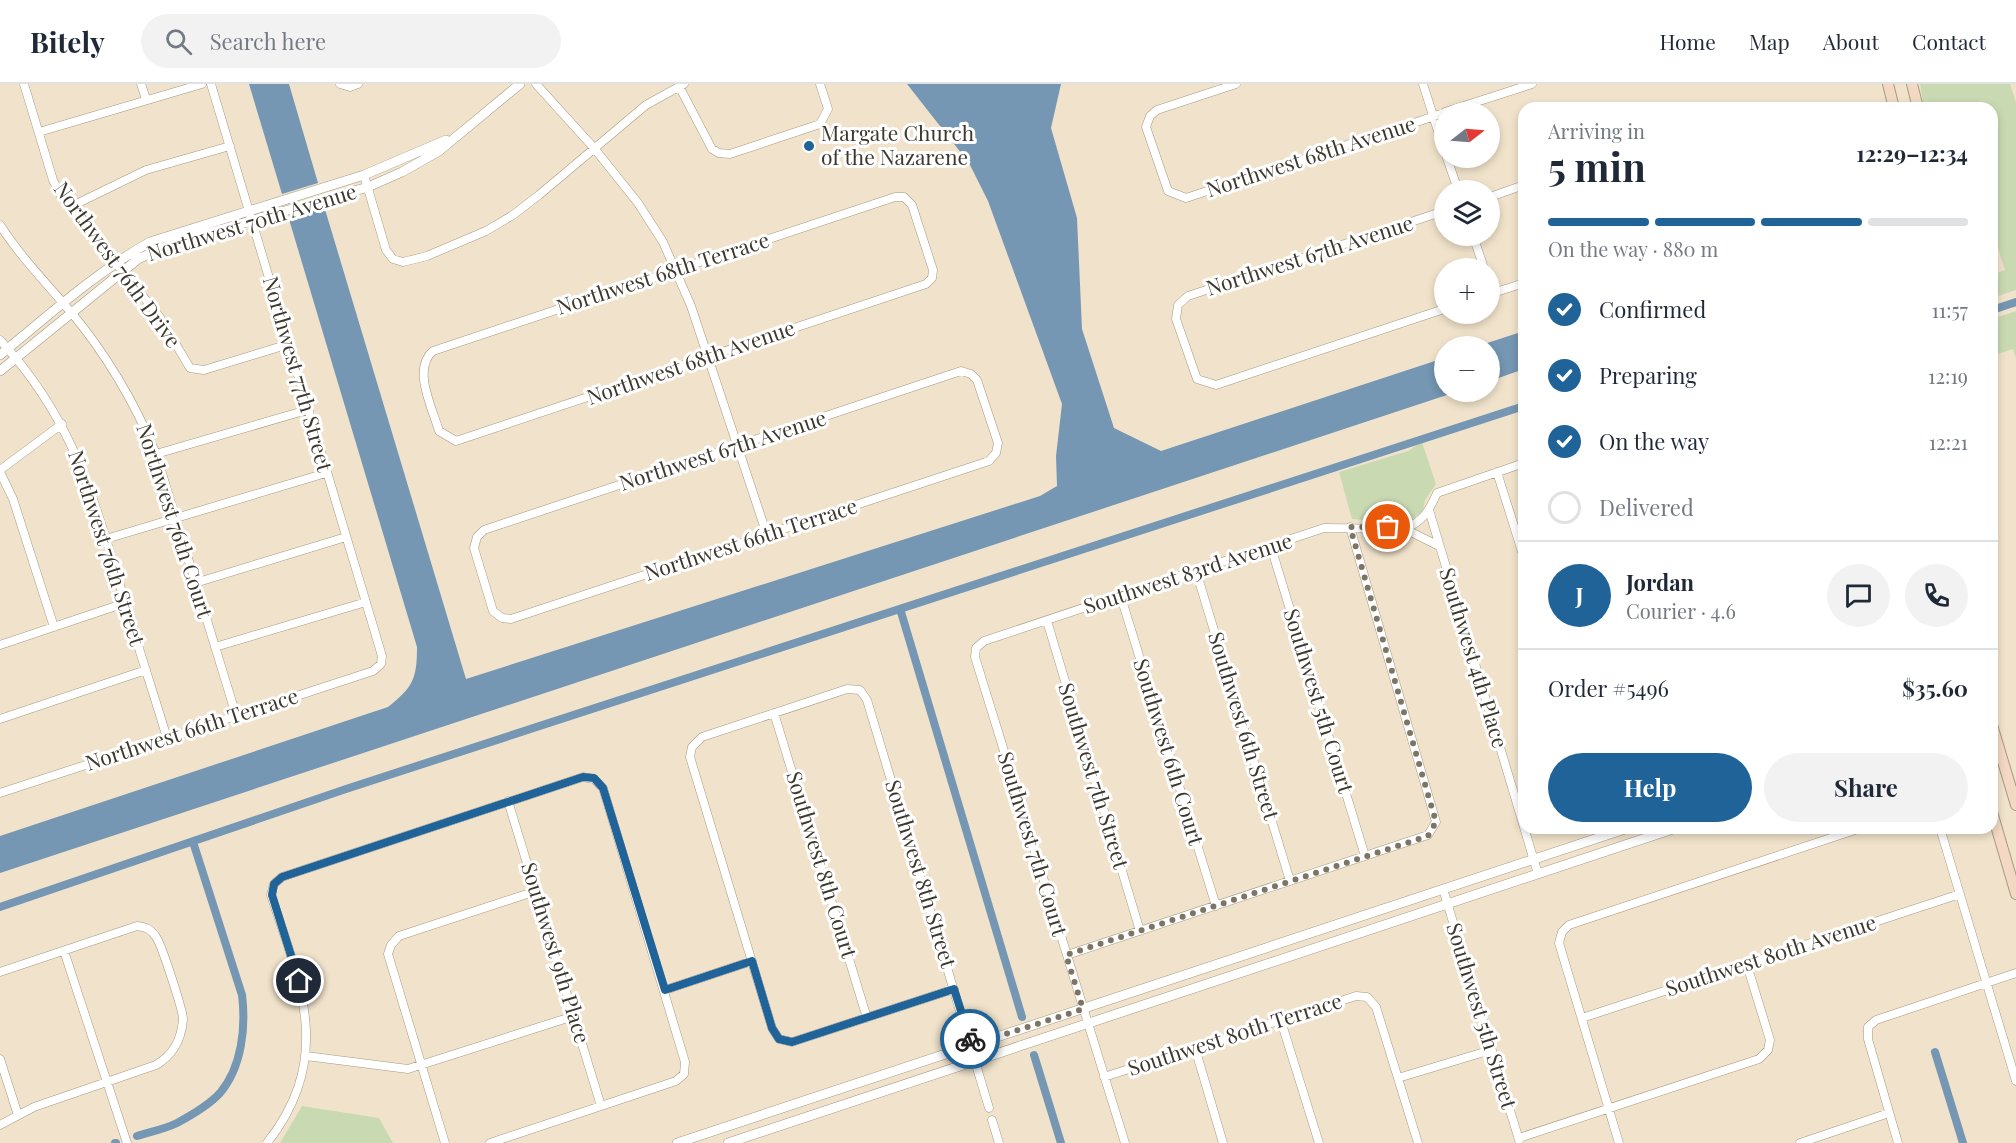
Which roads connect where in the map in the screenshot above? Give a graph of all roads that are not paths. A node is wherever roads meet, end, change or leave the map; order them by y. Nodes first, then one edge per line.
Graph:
1 (24, 84) edge
2 (141, 84) edge
3 (202, 84) edge
4 (211, 84) edge
5 (358, 84) edge
6 (520, 84) edge
7 (536, 84) edge
8 (820, 84) edge
9 (1236, 84) edge
10 (1423, 84) edge
11 (1532, 84) edge
12 (1888, 84) edge
13 (1912, 84) edge
14 (341, 85) edge
15 (682, 85) edge
16 (1227, 86) edge
17 (146, 99) junction
18 (1478, 102) edge
19 (1892, 102) edge
20 (1916, 102) edge
21 (1433, 117) junction
22 (1434, 120) edge
23 (39, 132) junction
24 (457, 136) junction
25 (230, 146) junction
26 (594, 148) junction
27 (364, 175) junction
28 (368, 187) junction
29 (1518, 187) edge
30 (1500, 193) edge
31 (70, 207) junction
32 (249, 211) junction
33 (1434, 214) edge
34 (252, 222) junction
35 (0, 225) edge
36 (119, 267) junction
37 (677, 270) junction
38 (932, 278) joint
39 (1518, 285) edge
40 (1500, 290) edge
41 (63, 303) junction
42 (71, 312) junction
43 (1434, 312) edge
44 (0, 340) edge
45 (289, 344) junction
46 (4, 352) edge
47 (709, 357) junction
48 (15, 358) junction
49 (0, 371) edge
50 (307, 410) junction
51 (62, 424) junction
52 (447, 438) joint
53 (739, 446) junction
54 (996, 453) joint
55 (156, 454) junction
56 (1518, 465) edge
57 (0, 471) edge
58 (1497, 472) junction
59 (326, 473) junction
60 (1429, 510) junction
61 (175, 519) junction
62 (1350, 527) junction
63 (1405, 529) junction
64 (767, 535) junction
65 (346, 537) junction
66 (106, 539) junction
67 (1518, 539) edge
68 (1439, 546) junction
69 (1271, 547) junction
70 (1196, 571) junction
71 (195, 583) junction
72 (1121, 597) junction
73 (366, 602) junction
74 (125, 603) junction
75 (502, 618) joint
76 (1047, 621) junction
77 (54, 627) junction
78 (0, 645) edge
79 (215, 647) junction
80 (976, 648) joint
81 (381, 664) joint
82 (146, 670) junction
83 (774, 713) junction
84 (236, 715) junction
85 (0, 719) edge
86 (167, 738) junction
87 (1998, 745) edge
88 (0, 793) edge
89 (508, 801) junction
90 (2016, 805) edge
91 (1518, 809) edge
92 (1998, 832) edge
93 (1525, 834) edge
94 (1610, 834) edge
95 (1658, 834) edge
96 (1844, 834) edge
97 (1942, 834) edge
98 (1365, 856) junction
99 (1533, 859) junction
100 (1538, 874) junction
101 (1290, 880) junction
102 (1443, 889) junction
103 (536, 891) junction
104 (1960, 894) junction
105 (2016, 894) edge
106 (1447, 904) junction
107 (1216, 906) junction
108 (1140, 931) junction
109 (64, 951) junction
110 (1066, 955) junction
111 (752, 961) junction
112 (1747, 965) junction
113 (0, 972) edge
114 (2016, 973) edge
115 (1987, 984) junction
116 (954, 989) junction
117 (665, 990) junction
118 (1083, 1009) junction
119 (574, 1016) junction
120 (867, 1018) junction
121 (1582, 1018) junction
122 (1281, 1021) junction
123 (1088, 1023) junction
124 (972, 1045) junction
125 (1195, 1048) junction
126 (1491, 1050) junction
127 (306, 1056) junction
128 (0, 1059) edge
129 (975, 1061) junction
130 (421, 1066) junction
131 (1104, 1077) junction
132 (1398, 1078) junction
133 (2016, 1081) edge
134 (107, 1083) junction
135 (601, 1106) junction
136 (989, 1108) dead end
137 (1609, 1108) junction
138 (1889, 1113) junction
139 (18, 1115) junction
140 (992, 1120) dead end
141 (0, 1125) edge
142 (1519, 1141) edge
143 (127, 1143) edge
144 (267, 1143) edge
145 (445, 1143) edge
146 (490, 1143) edge
147 (677, 1143) edge
148 (728, 1143) edge
149 (999, 1143) edge
150 (1125, 1143) edge
151 (1223, 1143) edge
152 (1319, 1143) edge
153 (1418, 1143) edge
154 (1620, 1143) edge
155 (1800, 1143) edge
156 (1898, 1143) edge

1 - 23 street, Northwest 76th Drive
2 - 17 street
3 - 17 street
4 - 25 street, Northwest 77th Street
5 - 14 street
6 - 24 street, Northwest 70th Avenue
7 - 26 street
8 - 15 street
9 - 16 street
10 - 21 street
11 - 18 street, Northwest 68th Avenue
12 - 19 main road
13 - 20 main road
15 - 26 street
16 - 21 street, Northwest 68th Avenue
17 - 23 street
21 - 22 street
23 - 31 street, Northwest 76th Drive
24 - 27 street, Northwest 70th Avenue
24 - 28 street, Northwest 70th Avenue
25 - 31 street
25 - 32 street, Northwest 77th Street
26 - 28 street
26 - 37 street
27 - 28 street
27 - 32 street, Northwest 70th Avenue
28 - 34 street, Northwest 70th Avenue
29 - 30 street
31 - 36 street, Northwest 76th Drive
32 - 34 street, Northwest 77th Street
32 - 36 street, Northwest 70th Avenue
33 - 43 street, Northwest 67th Avenue
34 - 36 street, Northwest 70th Avenue
34 - 45 street, Northwest 77th Street
35 - 41 street, Northwest 76th Court
36 - 41 street, Northwest 70th Avenue
36 - 42 street, Northwest 70th Avenue
36 - 45 street, Northwest 76th Drive
37 - 38 street, Northwest 68th Terrace
37 - 47 street
37 - 52 street, Northwest 68th Terrace
38 - 47 street, Northwest 68th Avenue
39 - 40 street
41 - 42 street, Northwest 76th Court
41 - 46 street, Northwest 70th Avenue
42 - 48 street, Northwest 70th Avenue
42 - 55 street, Northwest 76th Court
44 - 46 street, Northwest 76th Street
45 - 50 street, Northwest 77th Street
46 - 48 street, Northwest 76th Street
47 - 52 street, Northwest 68th Avenue
47 - 53 street
48 - 49 street, Northwest 70th Avenue
48 - 51 street, Northwest 76th Street
50 - 55 street
50 - 59 street, Northwest 77th Street
51 - 57 street
51 - 66 street, Northwest 76th Street
53 - 54 street, Northwest 67th Avenue
53 - 64 street
53 - 75 street, Northwest 67th Avenue
54 - 64 street, Northwest 66th Terrace
55 - 61 street, Northwest 76th Court
56 - 58 street
57 - 77 street
58 - 60 street
58 - 67 street
59 - 61 street
59 - 65 street, Northwest 77th Street
60 - 63 street
60 - 68 street, Southwest 4th Place
61 - 66 street
61 - 71 street, Northwest 76th Court
62 - 63 street, Southwest 83rd Avenue
62 - 69 street, Southwest 83rd Avenue
62 - 98 street
63 - 68 street, Southwest 83rd Avenue
64 - 75 street, Northwest 66th Terrace
65 - 71 street
65 - 73 street, Northwest 77th Street
66 - 74 street, Northwest 76th Street
68 - 91 street, Southwest 4th Place
69 - 70 street, Southwest 83rd Avenue
69 - 98 street, Southwest 5th Court
70 - 72 street, Southwest 83rd Avenue
70 - 101 street, Southwest 6th Street
71 - 79 street, Northwest 76th Court
72 - 76 street, Southwest 83rd Avenue
72 - 107 street, Southwest 6th Court
73 - 79 street
73 - 81 street, Northwest 77th Street
74 - 77 street
74 - 82 street, Northwest 76th Street
76 - 80 street, Southwest 83rd Avenue
76 - 108 street, Southwest 7th Street
77 - 78 street
79 - 84 street, Northwest 76th Court
80 - 110 street, Southwest 7th Court
81 - 84 street, Northwest 66th Terrace
82 - 85 street
82 - 86 street, Northwest 76th Street
83 - 111 street
83 - 116 street, Southwest 8th Street
83 - 120 street, Southwest 8th Court
84 - 86 street, Northwest 66th Terrace
86 - 88 street, Northwest 66th Terrace
87 - 90 main road
89 - 103 street, Southwest 9th Place
89 - 117 street
89 - 127 street
92 - 105 main road
93 - 99 street, Southwest 4th Place
94 - 99 street
95 - 100 street
96 - 121 street
97 - 104 street
98 - 101 street
99 - 100 street, Southwest 4th Place
99 - 102 street
100 - 106 street
101 - 107 street
102 - 106 street, Southwest 5th Street
102 - 118 street
103 - 119 street, Southwest 9th Place
103 - 130 street
104 - 112 street, Southwest 80th Avenue
104 - 115 street
106 - 123 street
106 - 126 street, Southwest 5th Street
107 - 108 street
108 - 110 street
109 - 113 street
109 - 134 street
109 - 134 street
110 - 118 street, Southwest 7th Court
111 - 117 street
111 - 120 street
112 - 121 street, Southwest 80th Avenue
112 - 137 street
114 - 115 street
115 - 133 street
115 - 138 street
116 - 120 street
116 - 124 street, Southwest 8th Street
117 - 135 street
118 - 123 street, Southwest 7th Court
118 - 124 street
119 - 130 street
119 - 135 street, Southwest 9th Place
121 - 137 street
122 - 125 street, Southwest 80th Terrace
122 - 132 street, Southwest 80th Terrace
122 - 152 street
123 - 129 street
123 - 131 street, Southwest 7th Court
124 - 129 street, Southwest 8th Street
124 - 147 street
125 - 131 street, Southwest 80th Terrace
125 - 151 street
126 - 132 street
126 - 142 street, Southwest 5th Street
127 - 130 street
127 - 144 street
128 - 139 street
129 - 136 street, Southwest 8th Street
129 - 148 street
130 - 145 street
131 - 150 street, Southwest 7th Court
132 - 153 street
134 - 139 street
134 - 143 street
135 - 146 street
137 - 142 street
137 - 154 street
138 - 155 street
138 - 156 street
139 - 141 street
140 - 149 street

